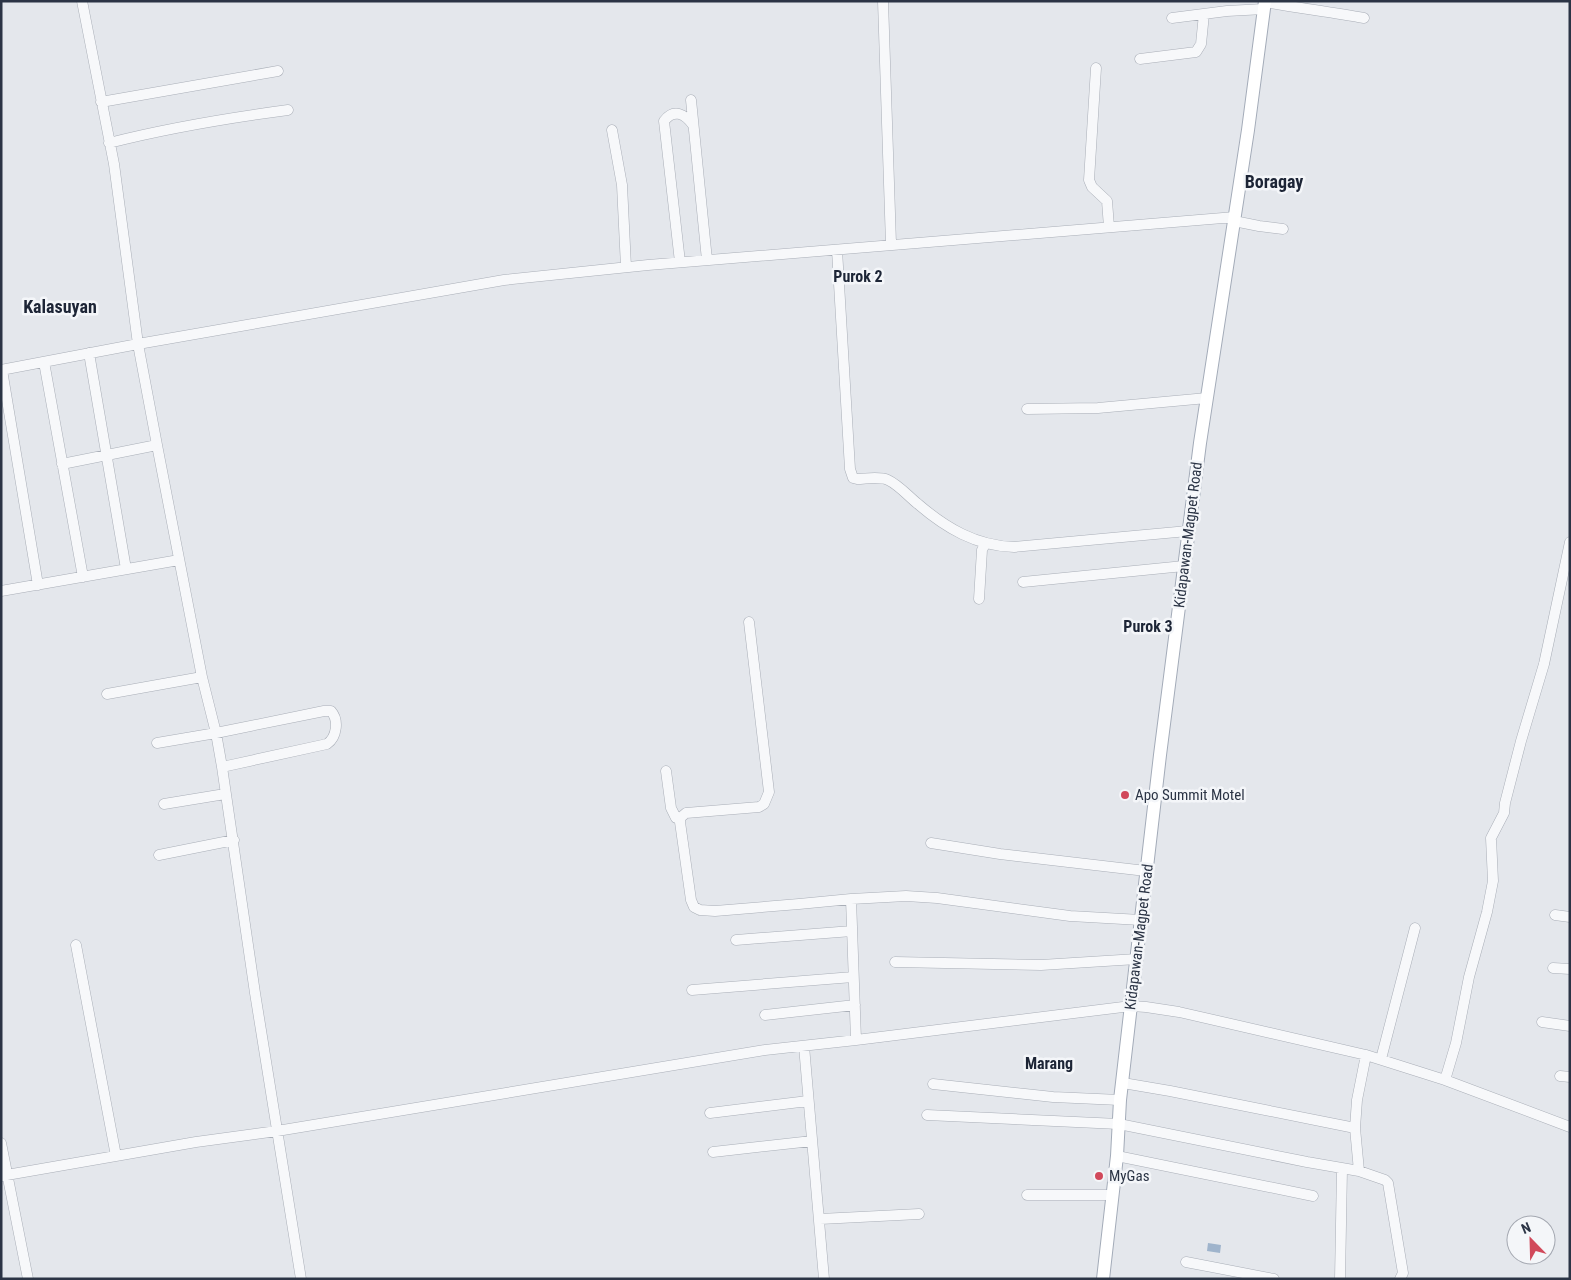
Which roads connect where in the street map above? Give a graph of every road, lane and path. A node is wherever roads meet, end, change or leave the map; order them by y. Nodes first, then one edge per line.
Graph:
1 (82, 1) edge
2 (883, 1) edge
3 (1265, 4) edge
4 (1204, 14) junction
5 (1172, 18) dead end
6 (1364, 18) dead end
7 (1140, 59) dead end
8 (1096, 68) dead end
9 (278, 71) dead end
10 (691, 100) dead end
11 (101, 102) junction
12 (288, 110) dead end
13 (693, 125) junction
14 (612, 130) dead end
15 (110, 143) junction
16 (1234, 219) junction
17 (1108, 226) junction
18 (1283, 229) dead end
19 (890, 244) junction
20 (837, 250) junction
21 (707, 260) junction
22 (680, 262) junction
23 (626, 267) junction
24 (138, 344) junction
25 (89, 354) junction
26 (44, 362) junction
27 (1, 370) edge
28 (1207, 398) junction
29 (1028, 410) dead end
30 (156, 445) junction
31 (106, 456) junction
32 (62, 464) junction
33 (1188, 531) junction
34 (1570, 542) edge
35 (985, 544) junction
36 (179, 560) junction
37 (1184, 566) junction
38 (126, 569) junction
39 (83, 577) junction
40 (1023, 582) dead end
41 (38, 585) junction
42 (1, 591) edge
43 (979, 599) dead end
44 (749, 622) dead end
45 (202, 677) junction
46 (107, 694) dead end
47 (216, 733) junction
48 (157, 743) dead end
49 (222, 767) junction
50 (666, 771) dead end
51 (225, 794) junction
52 (164, 804) dead end
53 (680, 818) junction
54 (234, 840) junction
55 (931, 843) dead end
56 (159, 855) dead end
57 (1146, 871) junction
58 (851, 898) junction
59 (1555, 914) dead end
60 (1570, 916) edge
61 (1141, 920) junction
62 (1415, 928) dead end
63 (852, 931) junction
64 (736, 940) dead end
65 (76, 945) dead end
66 (1137, 959) junction
67 (895, 962) dead end
68 (1553, 968) dead end
69 (1570, 969) edge
70 (853, 977) junction
71 (692, 990) dead end
72 (855, 1005) junction
73 (1131, 1006) junction
74 (765, 1014) dead end
75 (1542, 1022) dead end
76 (1570, 1026) edge
77 (856, 1040) junction
78 (804, 1046) junction
79 (1366, 1055) junction
80 (1381, 1059) junction
81 (1445, 1080) junction
82 (932, 1084) dead end
83 (1123, 1084) junction
84 (1120, 1100) junction
85 (808, 1101) junction
86 (710, 1113) dead end
87 (927, 1115) dead end
88 (1118, 1124) junction
89 (1570, 1127) edge
90 (1355, 1128) junction
91 (276, 1131) junction
92 (812, 1141) junction
93 (1, 1143) edge
94 (713, 1152) dead end
95 (116, 1156) junction
96 (1117, 1156) junction
97 (1342, 1168) junction
98 (1359, 1171) junction
99 (4, 1175) edge
100 (1028, 1195) dead end
101 (1112, 1195) junction
102 (1313, 1196) dead end
103 (919, 1214) dead end
104 (820, 1219) junction
105 (1186, 1262) dead end
106 (28, 1279) edge
107 (300, 1279) edge
108 (824, 1279) edge
109 (1103, 1279) edge
110 (1274, 1279) edge
111 (1340, 1279) edge
112 (1400, 1279) edge

1 - 11 street
2 - 19 street
3 - 4 street
3 - 6 street
3 - 16 main road, Kidapawan-Magpet Road
4 - 5 street
4 - 7 street
8 - 17 street
9 - 11 street
10 - 13 street
11 - 15 street
12 - 15 street
13 - 21 street
13 - 22 street
14 - 23 street
15 - 24 street
16 - 17 street
16 - 18 street
16 - 28 main road, Kidapawan-Magpet Road
17 - 19 street
19 - 20 street
20 - 21 street
20 - 35 street
21 - 22 street
22 - 23 street
23 - 24 street
24 - 25 street
24 - 30 street
25 - 26 street
25 - 31 street
26 - 27 street
26 - 32 street
27 - 41 street
28 - 29 street
28 - 33 main road, Kidapawan-Magpet Road
30 - 31 street
30 - 36 street
31 - 32 street
31 - 38 street
32 - 39 street
33 - 35 street
33 - 37 main road, Kidapawan-Magpet Road
34 - 81 street
35 - 43 street
36 - 38 street
36 - 45 street
37 - 40 street
37 - 57 main road, Kidapawan-Magpet Road
38 - 39 street
39 - 41 street
41 - 42 street
44 - 53 street
45 - 46 street
45 - 47 street
47 - 48 street
47 - 49 street
47 - 49 street
49 - 51 street
50 - 53 street
51 - 52 street
51 - 54 street
53 - 58 street
54 - 56 street
54 - 91 street
55 - 57 street
57 - 61 main road, Kidapawan-Magpet Road
58 - 61 street
58 - 63 street
59 - 60 street
61 - 66 main road, Kidapawan-Magpet Road
62 - 80 street
63 - 64 street
63 - 70 street
65 - 95 street
66 - 67 street
66 - 73 main road, Kidapawan-Magpet Road
68 - 69 street
70 - 71 street
70 - 72 street
72 - 74 street
72 - 77 street
73 - 77 street
73 - 79 street
73 - 83 main road, Kidapawan-Magpet Road
75 - 76 street
77 - 78 street
78 - 85 street
78 - 91 street
79 - 80 street
79 - 90 street
80 - 81 street
81 - 89 street
82 - 84 street
83 - 84 main road, Kidapawan-Magpet Road
83 - 90 street
84 - 88 main road, Kidapawan-Magpet Road
85 - 86 street
85 - 92 street
87 - 88 street
88 - 96 main road, Kidapawan-Magpet Road
88 - 97 street
90 - 98 street
91 - 95 street
91 - 107 street
92 - 94 street
92 - 104 street
93 - 99 street
95 - 99 street
96 - 101 main road, Kidapawan-Magpet Road
96 - 102 street
97 - 98 street
97 - 111 street
98 - 112 street
99 - 106 street
100 - 101 street
101 - 109 main road, Kidapawan-Magpet Road
103 - 104 street
104 - 108 street
105 - 110 street

